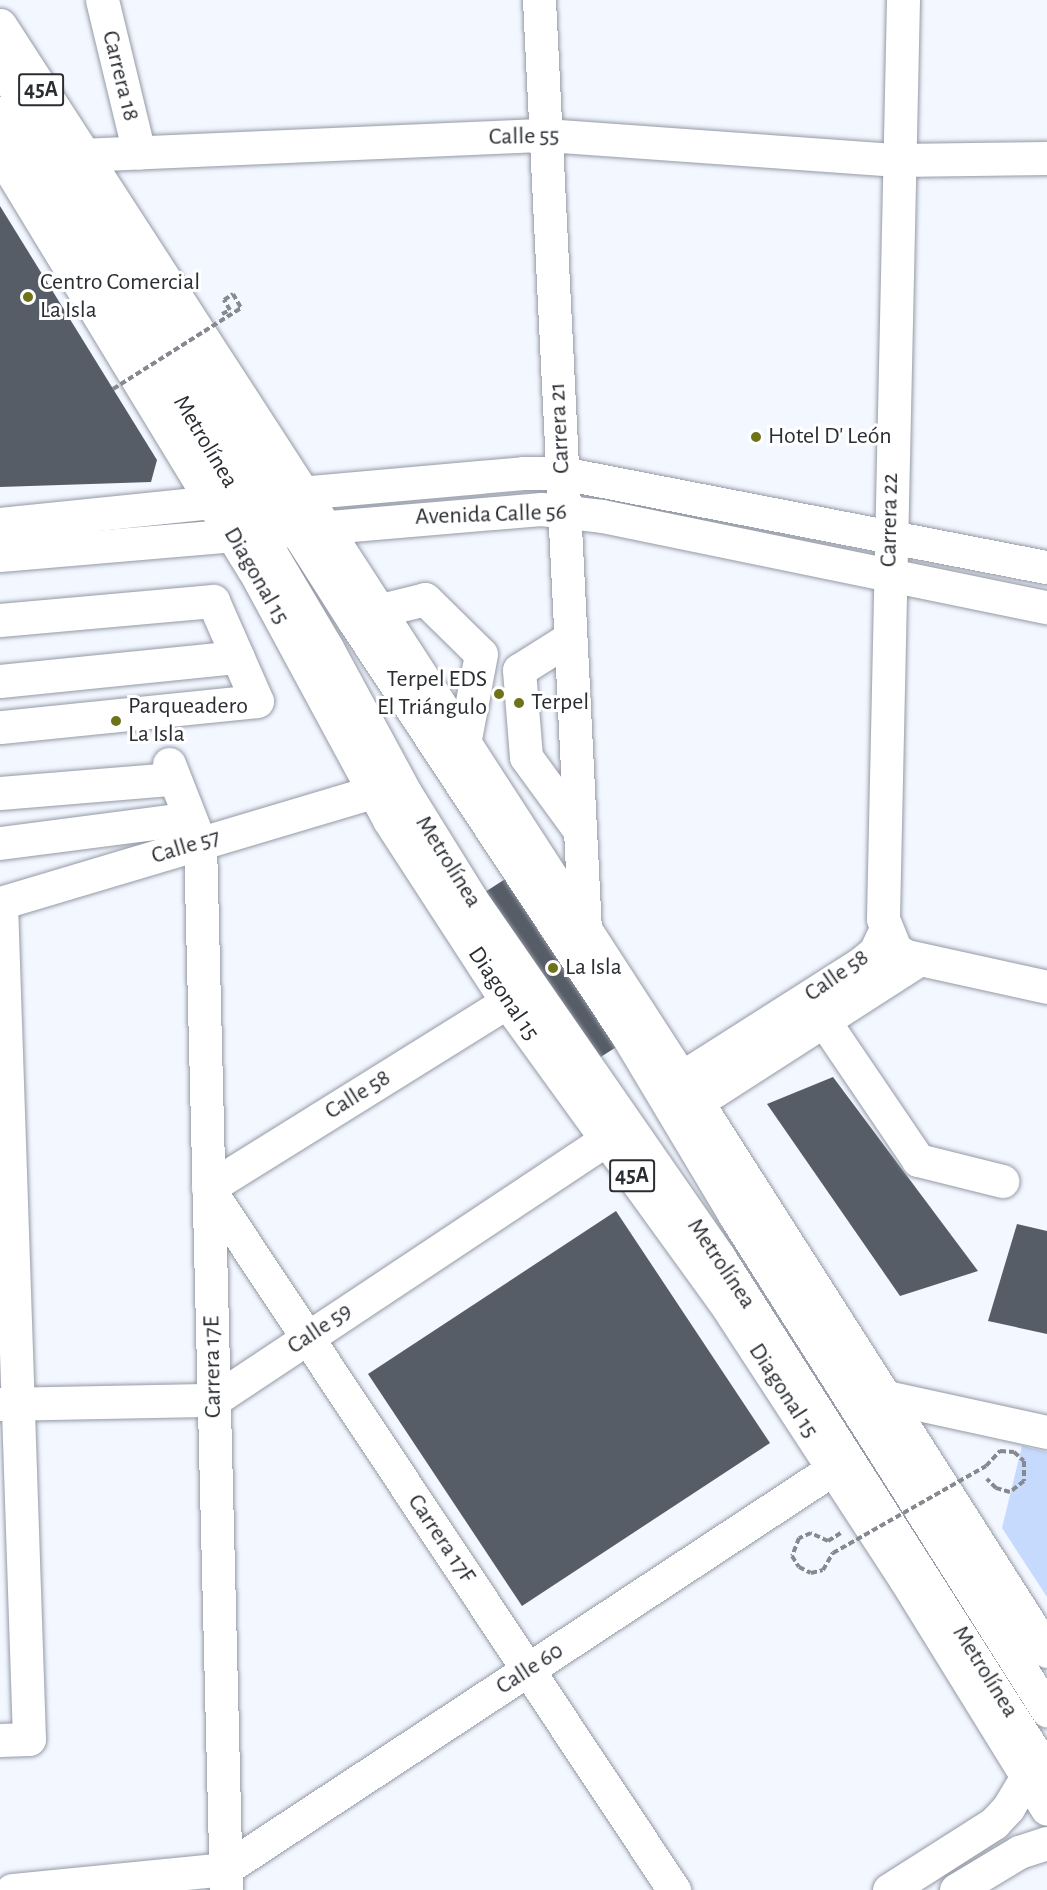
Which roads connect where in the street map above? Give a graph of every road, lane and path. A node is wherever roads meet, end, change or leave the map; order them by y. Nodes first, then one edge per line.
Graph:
1 (102, 0) edge
2 (539, 0) edge
3 (903, 0) edge
4 (0, 26) edge
5 (0, 65) edge
6 (0, 113) edge
7 (546, 135) junction
8 (139, 153) junction
9 (28, 156) edge
10 (1047, 158) edge
11 (897, 160) junction
12 (217, 317) dead end
13 (113, 389) dead end
14 (562, 473) junction
15 (287, 494) junction
16 (226, 501) junction
17 (564, 510) junction
18 (0, 524) edge
19 (308, 527) junction
20 (245, 532) junction
21 (890, 534) junction
22 (0, 555) edge
23 (1047, 567) edge
24 (889, 575) junction
25 (1047, 607) edge
26 (377, 612) junction
27 (0, 620) edge
28 (570, 638) junction
29 (238, 657) junction
30 (0, 681) edge
31 (162, 713) junction
32 (0, 728) edge
33 (464, 744) junction
34 (169, 771) junction
35 (372, 792) junction
36 (0, 793) edge
37 (580, 831) junction
38 (169, 836) junction
39 (0, 843) edge
40 (200, 843) junction
41 (1, 903) edge
42 (585, 928) junction
43 (885, 931) junction
44 (918, 960) junction
45 (1047, 987) edge
46 (507, 1002) junction
47 (824, 1021) junction
48 (689, 1090) junction
49 (605, 1140) junction
50 (1002, 1180) dead end
51 (208, 1188) junction
52 (307, 1338) junction
53 (886, 1397) junction
54 (214, 1400) junction
55 (9, 1404) edge
56 (1047, 1432) edge
57 (834, 1468) junction
58 (987, 1479) dead end
59 (828, 1541) dead end
60 (1047, 1651) edge
61 (528, 1670) junction
62 (1047, 1710) edge
63 (14, 1739) edge
64 (1037, 1774) edge
65 (1047, 1809) edge
66 (1047, 1843) edge
67 (226, 1880) edge
68 (12, 1890) edge
69 (674, 1890) edge
70 (889, 1890) edge
71 (956, 1890) edge

1 - 8 street, Carrera 18
2 - 7 street, Carrera 21
3 - 11 street, Carrera 22
4 - 9 street, Diagonal 15 / 45A
5 - 9 street
6 - 9 street
7 - 8 street, Calle 55
7 - 11 street, Calle 55
7 - 14 street, Carrera 21
8 - 9 street, Calle 55
9 - 15 street, Diagonal 15 / 45A
9 - 16 street, Diagonal 15 / 45A
10 - 11 street, Calle 55
11 - 21 street, Carrera 22
12 - 13 path, bridge
14 - 15 street, Avenida Calle 56
14 - 17 street, Carrera 21
14 - 21 street, Avenida Calle 56
15 - 16 street, Avenida Calle 56
15 - 19 street, Diagonal 15 / 45A
16 - 18 street, Avenida Calle 56
16 - 20 street, Diagonal 15 / 45A
17 - 19 street, Avenida Calle 56
17 - 24 street, Avenida Calle 56
17 - 28 street, Carrera 21
19 - 20 street, Avenida Calle 56
19 - 26 street, Diagonal 15 / 45A
19 - 62 street, Metrolínea
20 - 22 street, Avenida Calle 56
20 - 35 street, Diagonal 15 / 45A
20 - 64 street, Metrolínea
21 - 23 street, Avenida Calle 56
21 - 24 street, Carrera 22
24 - 25 street, Avenida Calle 56
24 - 43 street, Carrera 22
26 - 33 street, Diagonal 15 / 45A
26 - 33 street
27 - 29 street
28 - 37 street, Carrera 21
28 - 37 street
29 - 30 street
29 - 31 street
31 - 32 street
31 - 34 street
33 - 42 street, Diagonal 15 / 45A
34 - 36 street
34 - 38 street
34 - 40 street
35 - 40 street, Calle 57
35 - 46 street, Diagonal 15 / 45A
37 - 42 street, Carrera 21
38 - 39 street
38 - 40 street, Calle 57
38 - 41 street, Calle 57
40 - 51 street, Carrera 17E
41 - 55 street
42 - 48 street, Diagonal 15 / 45A
43 - 44 street, Calle 58
43 - 48 street, Calle 58
44 - 45 street, Calle 58
44 - 47 street, Calle 58
46 - 49 street, Diagonal 15 / 45A
46 - 51 street, Calle 58
47 - 48 street, Calle 58
47 - 50 street
48 - 53 street, Diagonal 15 / 45A
49 - 52 street, Calle 59
49 - 57 street, Diagonal 15 / 45A
51 - 52 street, Carrera 17F
51 - 54 street, Carrera 17E
52 - 54 street, Calle 59
52 - 61 street, Carrera 17F
53 - 56 street
53 - 60 street, Diagonal 15 / 45A
54 - 55 street
54 - 67 street, Carrera 17E
55 - 63 street
57 - 61 street, Calle 60
57 - 64 street, Diagonal 15 / 45A
58 - 59 path, bridge
61 - 67 street, Calle 60
61 - 69 street, Carrera 17F
64 - 65 street, Diagonal 15 / 45A
64 - 70 street
66 - 71 street
67 - 68 street

